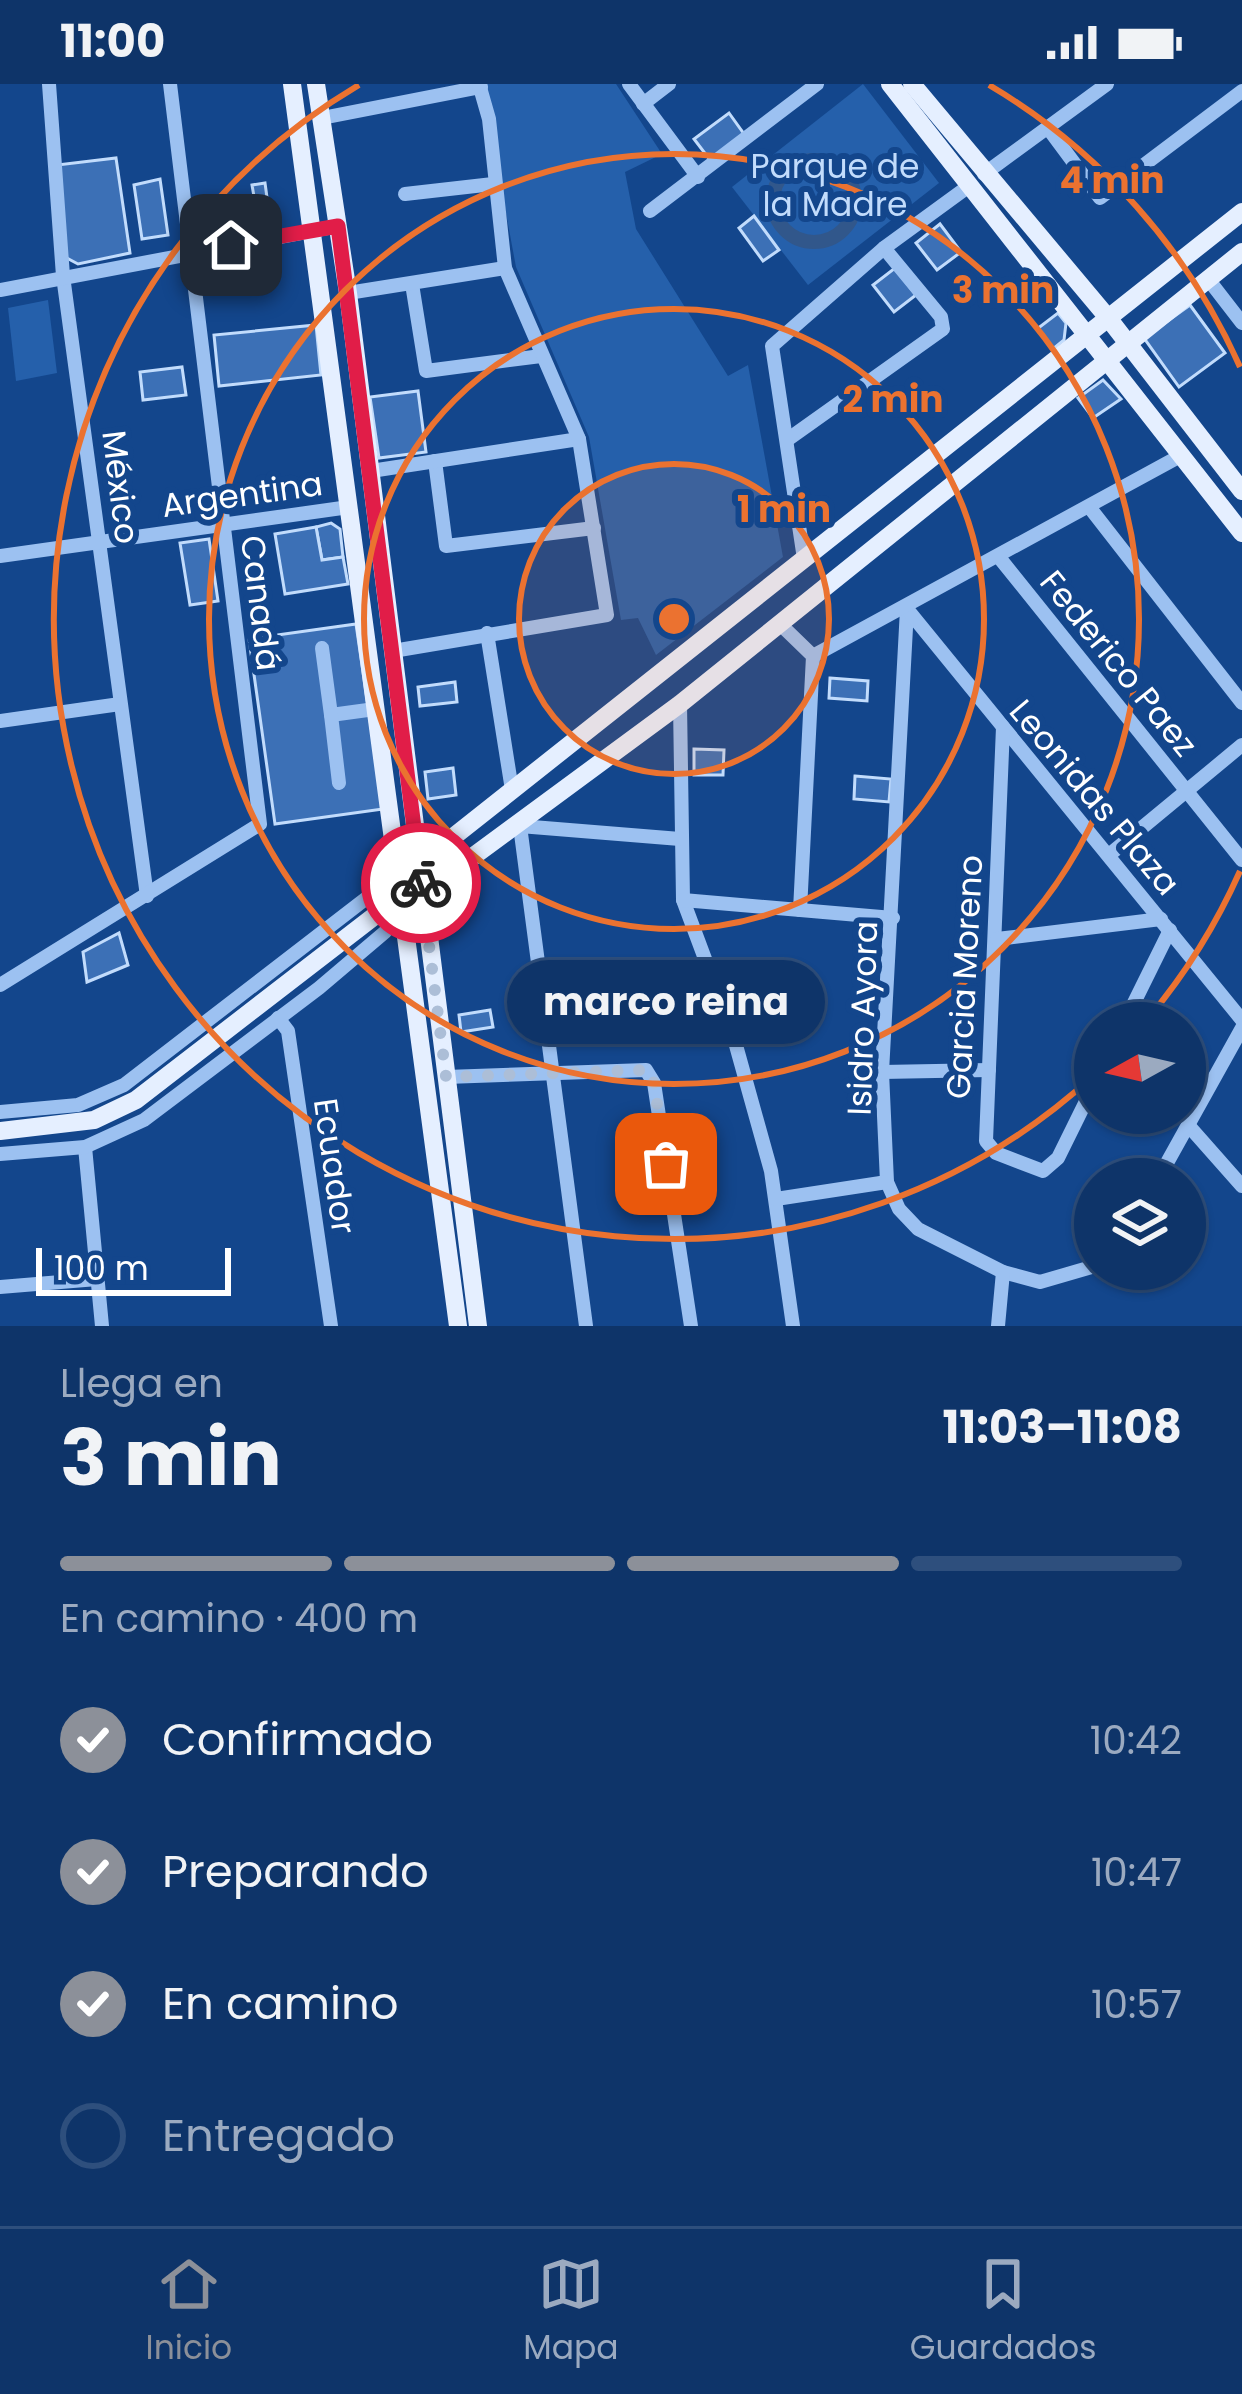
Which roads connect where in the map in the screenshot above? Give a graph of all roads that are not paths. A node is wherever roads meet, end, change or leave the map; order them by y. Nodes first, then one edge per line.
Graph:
1 (50, 84) edge
2 (170, 84) edge
3 (292, 84) edge
4 (316, 84) edge
5 (628, 84) edge
6 (669, 84) edge
7 (817, 84) edge
8 (890, 84) edge
9 (912, 84) edge
10 (1107, 84) edge
11 (480, 85) edge
12 (1242, 91) edge
13 (643, 104) junction
14 (322, 118) junction
15 (1048, 128) junction
16 (698, 176) junction
17 (976, 180) junction
18 (494, 184) junction
19 (405, 194) dead end
20 (650, 212) dead end
21 (1242, 212) edge
22 (338, 226) junction
23 (314, 231) junction
24 (884, 248) junction
25 (189, 252) junction
26 (1242, 252) edge
27 (505, 268) junction
28 (63, 276) junction
29 (1208, 279) junction
30 (412, 284) junction
31 (0, 290) edge
32 (348, 293) junction
33 (1108, 320) junction
34 (1242, 323) edge
35 (1090, 334) junction
36 (1126, 342) junction
37 (541, 356) junction
38 (1107, 357) junction
39 (579, 440) junction
40 (788, 440) junction
41 (1182, 455) junction
42 (435, 461) junction
43 (371, 471) junction
44 (1242, 491) edge
45 (349, 507) junction
46 (1090, 508) junction
47 (224, 526) junction
48 (594, 528) junction
49 (1242, 532) edge
50 (100, 540) junction
51 (0, 556) edge
52 (998, 556) junction
53 (804, 559) junction
54 (907, 608) junction
55 (780, 624) junction
56 (487, 633) junction
57 (322, 648) dead end
58 (393, 651) junction
59 (813, 656) junction
60 (1242, 703) edge
61 (119, 704) junction
62 (680, 704) junction
63 (374, 710) junction
64 (331, 715) junction
65 (0, 722) edge
66 (1003, 728) junction
67 (1242, 745) edge
68 (339, 784) dead end
69 (512, 790) junction
70 (1187, 792) junction
71 (520, 826) junction
72 (680, 839) junction
73 (1109, 855) junction
74 (1242, 860) edge
75 (419, 864) junction
76 (397, 883) junction
77 (422, 894) junction
78 (147, 896) junction
79 (683, 900) junction
80 (391, 910) junction
81 (800, 910) junction
82 (893, 918) junction
83 (1166, 924) junction
84 (997, 939) junction
85 (539, 968) junction
86 (707, 974) junction
87 (0, 985) edge
88 (1133, 1002) edge
89 (278, 1018) junction
90 (1242, 1024) edge
91 (989, 1070) junction
92 (883, 1072) junction
93 (553, 1073) junction
94 (446, 1077) junction
95 (1206, 1091) edge
96 (0, 1112) edge
97 (1074, 1126) edge
98 (0, 1131) edge
99 (1196, 1134) edge
100 (85, 1148) junction
101 (0, 1154) edge
102 (887, 1182) junction
103 (1242, 1186) edge
104 (776, 1199) junction
105 (1003, 1272) junction
106 (1074, 1272) edge
107 (97, 1279) junction
108 (0, 1287) edge
109 (102, 1326) edge
110 (331, 1326) edge
111 (458, 1326) edge
112 (478, 1326) edge
113 (586, 1326) edge
114 (691, 1326) edge
115 (793, 1326) edge
116 (998, 1326) edge

1 - 28 street, México
2 - 25 street, Canadá
3 - 23 main road
4 - 14 main road
5 - 13 street
6 - 13 street
7 - 16 street
8 - 17 main road
9 - 17 main road
10 - 15 street
11 - 14 street
11 - 18 street
12 - 15 street
13 - 16 street
14 - 22 main road
15 - 17 street
16 - 20 street
17 - 24 street
17 - 33 main road
17 - 35 main road
18 - 19 street
18 - 27 street
21 - 33 main road
22 - 23 street
22 - 32 main road
23 - 25 street
23 - 45 main road
24 - 40 street
24 - 40 street
25 - 28 street
25 - 47 street, Canadá
26 - 29 main road
27 - 30 street
27 - 37 street
28 - 31 street
28 - 50 street, México
29 - 34 street
29 - 36 main road
30 - 32 street
30 - 37 street
32 - 43 main road
33 - 35 main road
33 - 36 main road
35 - 38 main road
35 - 53 main road
36 - 38 main road
36 - 44 main road
37 - 39 street
38 - 41 main road
38 - 55 main road
39 - 42 street
39 - 48 street
40 - 53 street
41 - 46 street
41 - 49 main road
42 - 43 street
42 - 48 street
43 - 58 main road
45 - 47 street, Argentina
45 - 63 main road
46 - 52 street
46 - 60 street
47 - 50 street, Argentina
47 - 78 street, Canadá
48 - 56 street
50 - 51 street, Argentina
50 - 61 street, México
52 - 54 street
52 - 70 street, Federico Paez
53 - 69 main road
54 - 59 street
54 - 66 street, Leonidas Plaza
54 - 82 street, Isidro Ayora
55 - 59 street
55 - 62 main road
56 - 58 street
56 - 69 street
57 - 64 street
58 - 75 main road
59 - 81 street
61 - 65 street
61 - 78 street, México
62 - 71 main road
62 - 72 street
63 - 64 street
63 - 76 main road
64 - 68 street
66 - 73 street, Leonidas Plaza
66 - 84 street, Garcia Moreno
67 - 70 street
69 - 75 main road
70 - 73 street
70 - 74 street, Federico Paez
71 - 72 street
71 - 77 main road
71 - 85 street
72 - 79 street
73 - 83 street, Leonidas Plaza
75 - 76 main road
75 - 77 main road
76 - 80 main road
76 - 96 street
77 - 80 main road
77 - 94 main road
78 - 87 street, Canadá
79 - 81 street
79 - 86 street
80 - 89 street
80 - 98 main road
80 - 111 main road
81 - 82 street
82 - 92 street, Isidro Ayora
83 - 84 street
83 - 88 street
83 - 90 street, Leonidas Plaza
84 - 91 street, Garcia Moreno
85 - 86 street
85 - 93 street
86 - 104 street
89 - 100 street
89 - 110 street, Ecuador
90 - 95 street
91 - 92 street
91 - 97 street, Garcia Moreno
92 - 102 street, Isidro Ayora
93 - 94 street
93 - 113 street
93 - 114 street
94 - 112 main road
99 - 103 street
100 - 101 street
100 - 107 street
102 - 104 street
102 - 105 street
104 - 115 street
105 - 106 street
105 - 116 street
107 - 108 street
107 - 109 street

